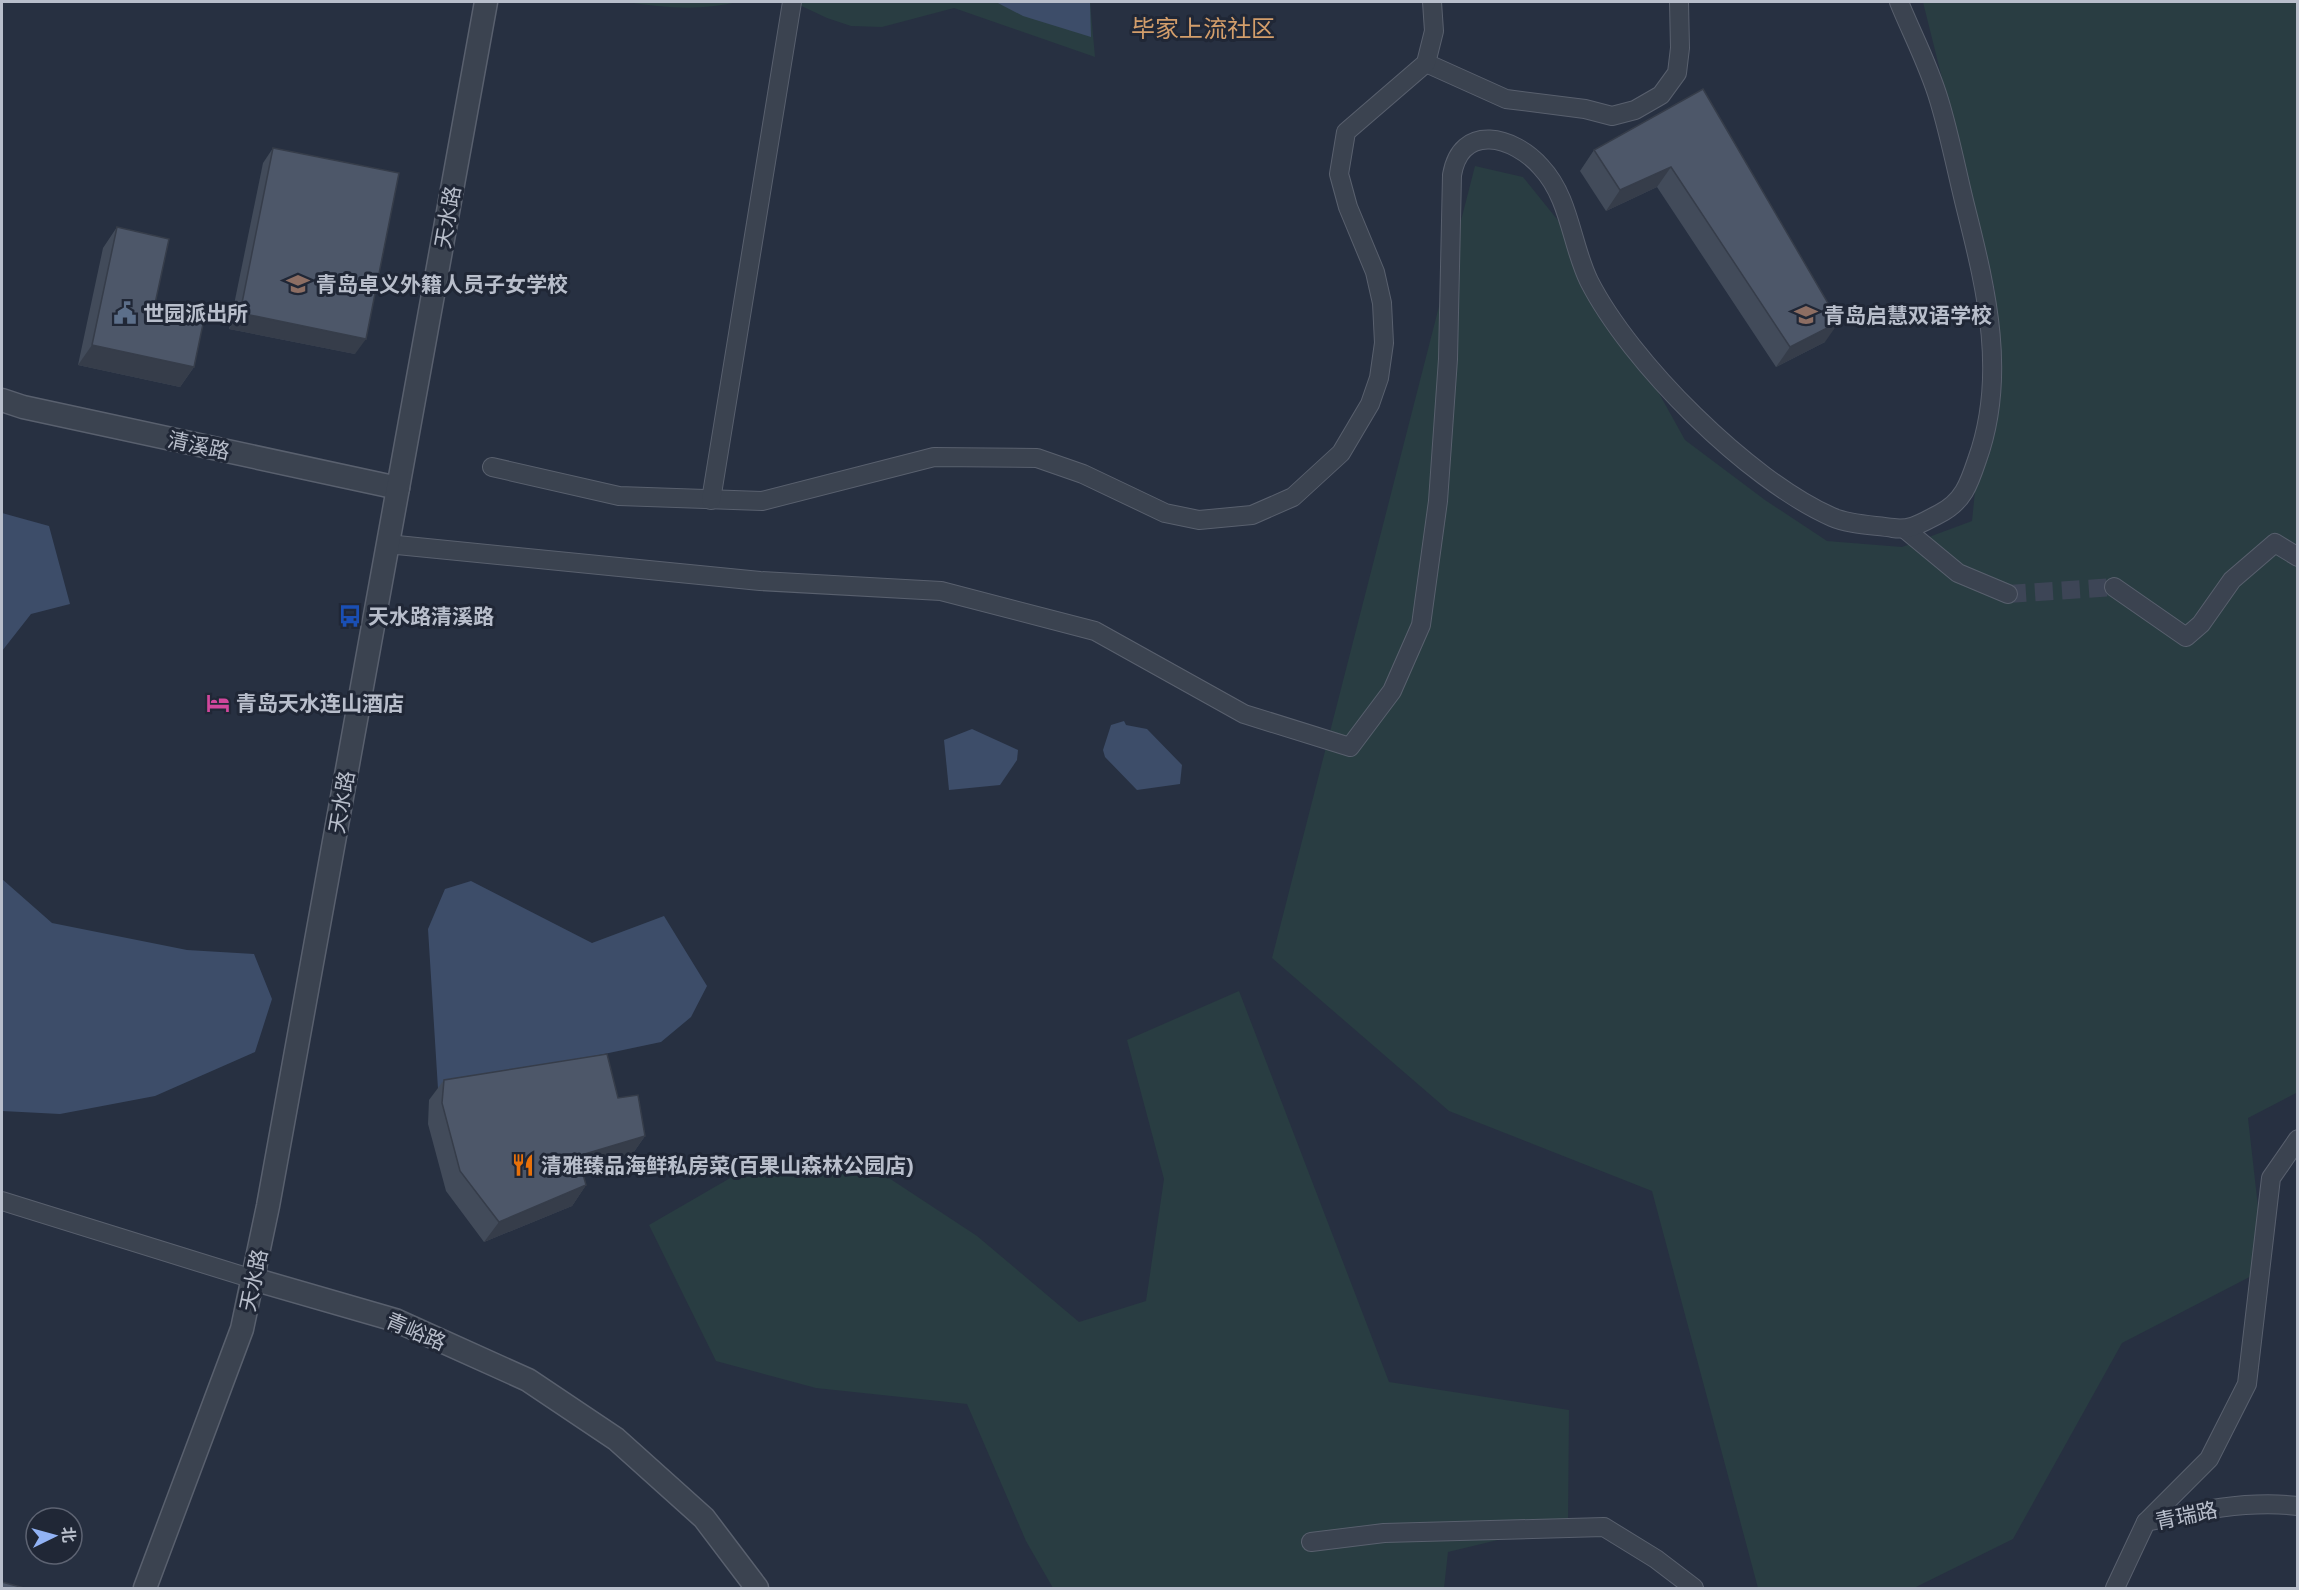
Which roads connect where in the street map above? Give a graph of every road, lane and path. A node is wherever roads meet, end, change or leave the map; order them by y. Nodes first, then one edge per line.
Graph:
1 (486, 2) edge
2 (792, 2) edge
3 (1432, 2) edge
4 (1679, 2) edge
5 (1899, 2) edge
6 (1425, 63) junction
7 (2, 400) edge
8 (492, 467) dead end
9 (398, 488) junction
10 (711, 500) junction
11 (1906, 530) junction
12 (387, 544) junction
13 (2298, 557) edge
14 (2114, 586) tunnel mouth
15 (2008, 594) tunnel mouth
16 (2298, 1139) edge
17 (3, 1206) edge
18 (253, 1279) junction
19 (2298, 1506) edge
20 (2146, 1522) junction
21 (1311, 1542) dead end
22 (145, 1588) edge
23 (757, 1588) edge
24 (1694, 1588) edge
25 (2115, 1588) edge

1 - 9 street, 天水路
2 - 10 street
3 - 6 street
4 - 6 street
5 - 11 street
6 - 10 street
7 - 9 street, 清溪路
8 - 10 street
9 - 12 street, 天水路
11 - 12 street
11 - 15 street
12 - 18 street, 天水路
13 - 14 street
16 - 20 street
17 - 18 street, 青峪路
18 - 22 street, 天水路
18 - 23 street, 青峪路
19 - 20 street, 青瑞路
20 - 25 street, 青瑞路
21 - 24 street

